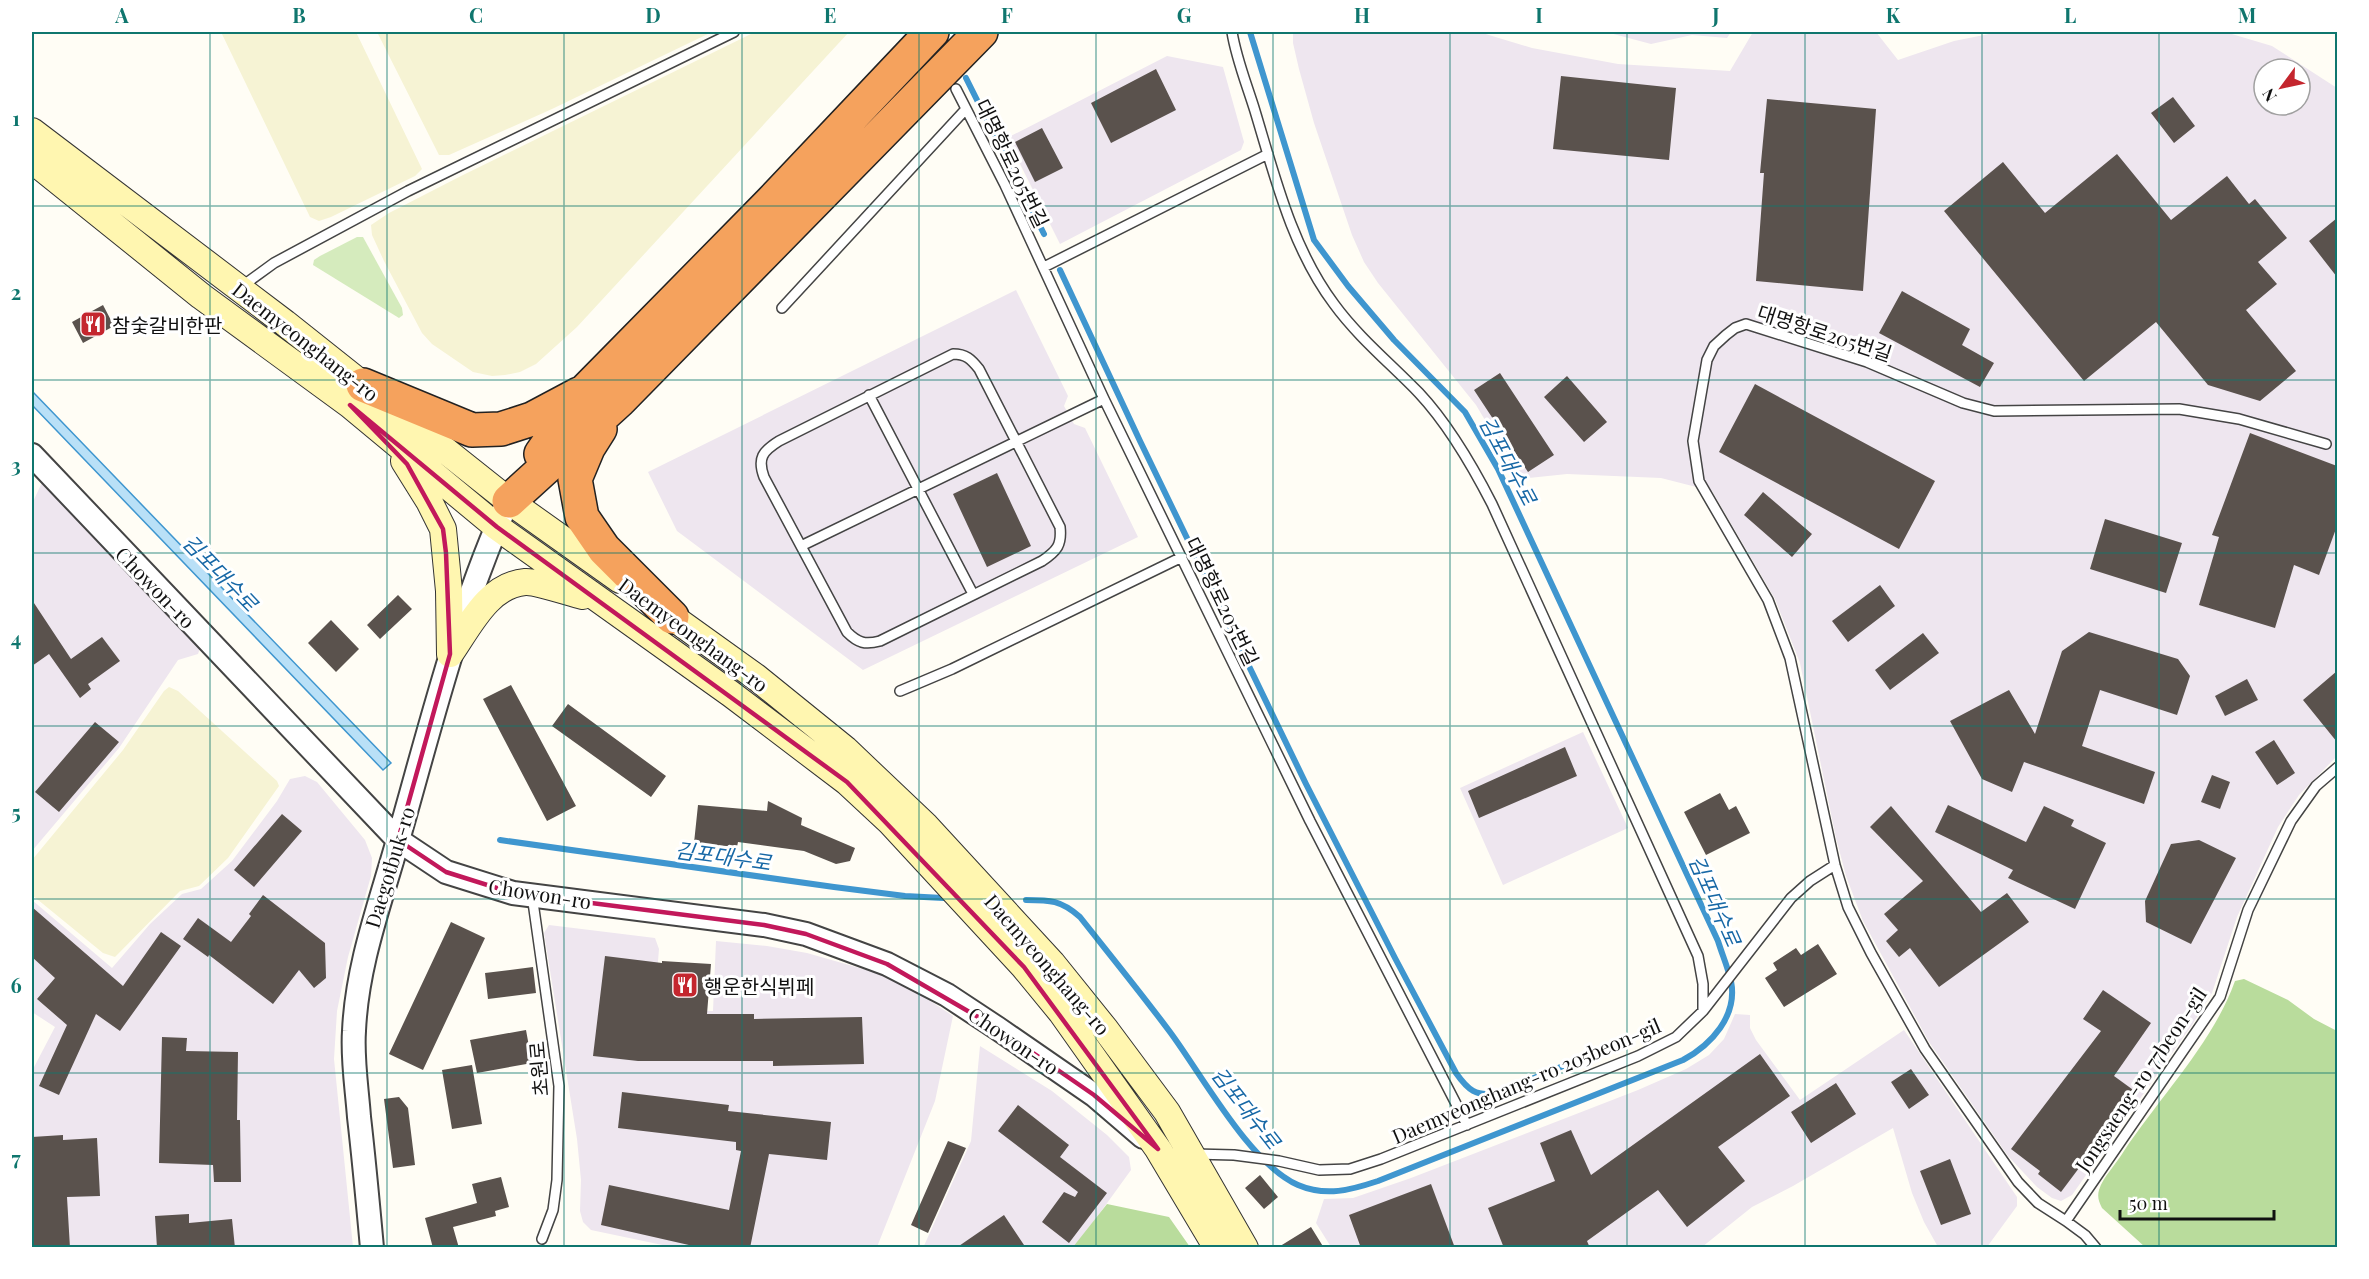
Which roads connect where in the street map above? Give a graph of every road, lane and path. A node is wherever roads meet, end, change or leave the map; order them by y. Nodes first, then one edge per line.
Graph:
1 (734, 32) edge
2 (932, 32) edge
3 (981, 32) edge
4 (1232, 32) edge
5 (956, 89) dead end
6 (966, 109) junction
7 (32, 131) edge
8 (1268, 154) junction
9 (32, 160) edge
10 (1044, 267) junction
11 (239, 289) junction
12 (782, 308) dead end
13 (584, 392) junction
14 (356, 395) junction
15 (869, 395) junction
16 (1104, 399) junction
17 (620, 400) junction
18 (1015, 440) junction
19 (2326, 444) dead end
20 (32, 455) edge
21 (918, 489) junction
22 (503, 514) junction
23 (801, 546) junction
24 (1182, 557) junction
25 (973, 594) junction
26 (596, 599) junction
27 (672, 617) junction
28 (450, 654) junction
29 (900, 691) dead end
30 (2337, 767) edge
31 (398, 840) junction
32 (1835, 865) junction
33 (532, 895) junction
34 (1702, 1011) junction
35 (1091, 1052) junction
36 (1056, 1069) junction
37 (1467, 1125) junction
38 (1158, 1149) junction
39 (1192, 1154) junction
40 (2066, 1221) junction
41 (542, 1239) dead end
42 (372, 1248) edge
43 (1216, 1248) edge
44 (1245, 1248) edge
45 (2096, 1248) edge

1 - 11 lane
2 - 13 highway
3 - 17 highway
4 - 8 lane
5 - 6 lane, 대명항로205번길
6 - 10 lane, 대명항로205번길
6 - 12 lane
7 - 11 main road, Daemyeonghang-ro
8 - 10 lane
8 - 34 lane
9 - 14 main road, Daemyeonghang-ro
10 - 16 lane, 대명항로205번길
11 - 14 main road, Daemyeonghang-ro
13 - 14 highway
13 - 22 highway
14 - 22 main road, Daemyeonghang-ro
14 - 28 main road
15 - 18 lane
15 - 21 lane
15 - 23 lane
16 - 18 lane
16 - 24 lane, 대명항로205번길
17 - 22 highway
17 - 27 highway
18 - 21 lane
18 - 25 lane
19 - 32 lane, 대명항로205번길
20 - 31 street, Chowon-ro
21 - 23 lane
21 - 25 lane
22 - 26 main road, Daemyeonghang-ro
22 - 27 main road, Daemyeonghang-ro
22 - 28 street, Daegotbuk-ro
23 - 25 lane
24 - 29 lane
24 - 37 lane, 대명항로205번길
26 - 28 main road
26 - 35 main road, Daemyeonghang-ro
27 - 39 main road, Daemyeonghang-ro
28 - 31 street, Daegotbuk-ro
30 - 40 lane, Jongsaeng-ro 77beon-gil
31 - 33 street, Chowon-ro
31 - 42 street, Daegotbuk-ro
32 - 34 lane, Daemyeonghang-ro 205beon-gil
32 - 40 lane
33 - 36 street, Chowon-ro
33 - 41 lane, 초원로
34 - 37 lane, Daemyeonghang-ro 205beon-gil
35 - 36 street
35 - 38 main road, Daemyeonghang-ro
36 - 38 street, Chowon-ro
37 - 39 lane, Daemyeonghang-ro 205beon-gil
38 - 43 main road, Daemyeonghang-ro
39 - 44 main road, Daemyeonghang-ro
40 - 45 lane

